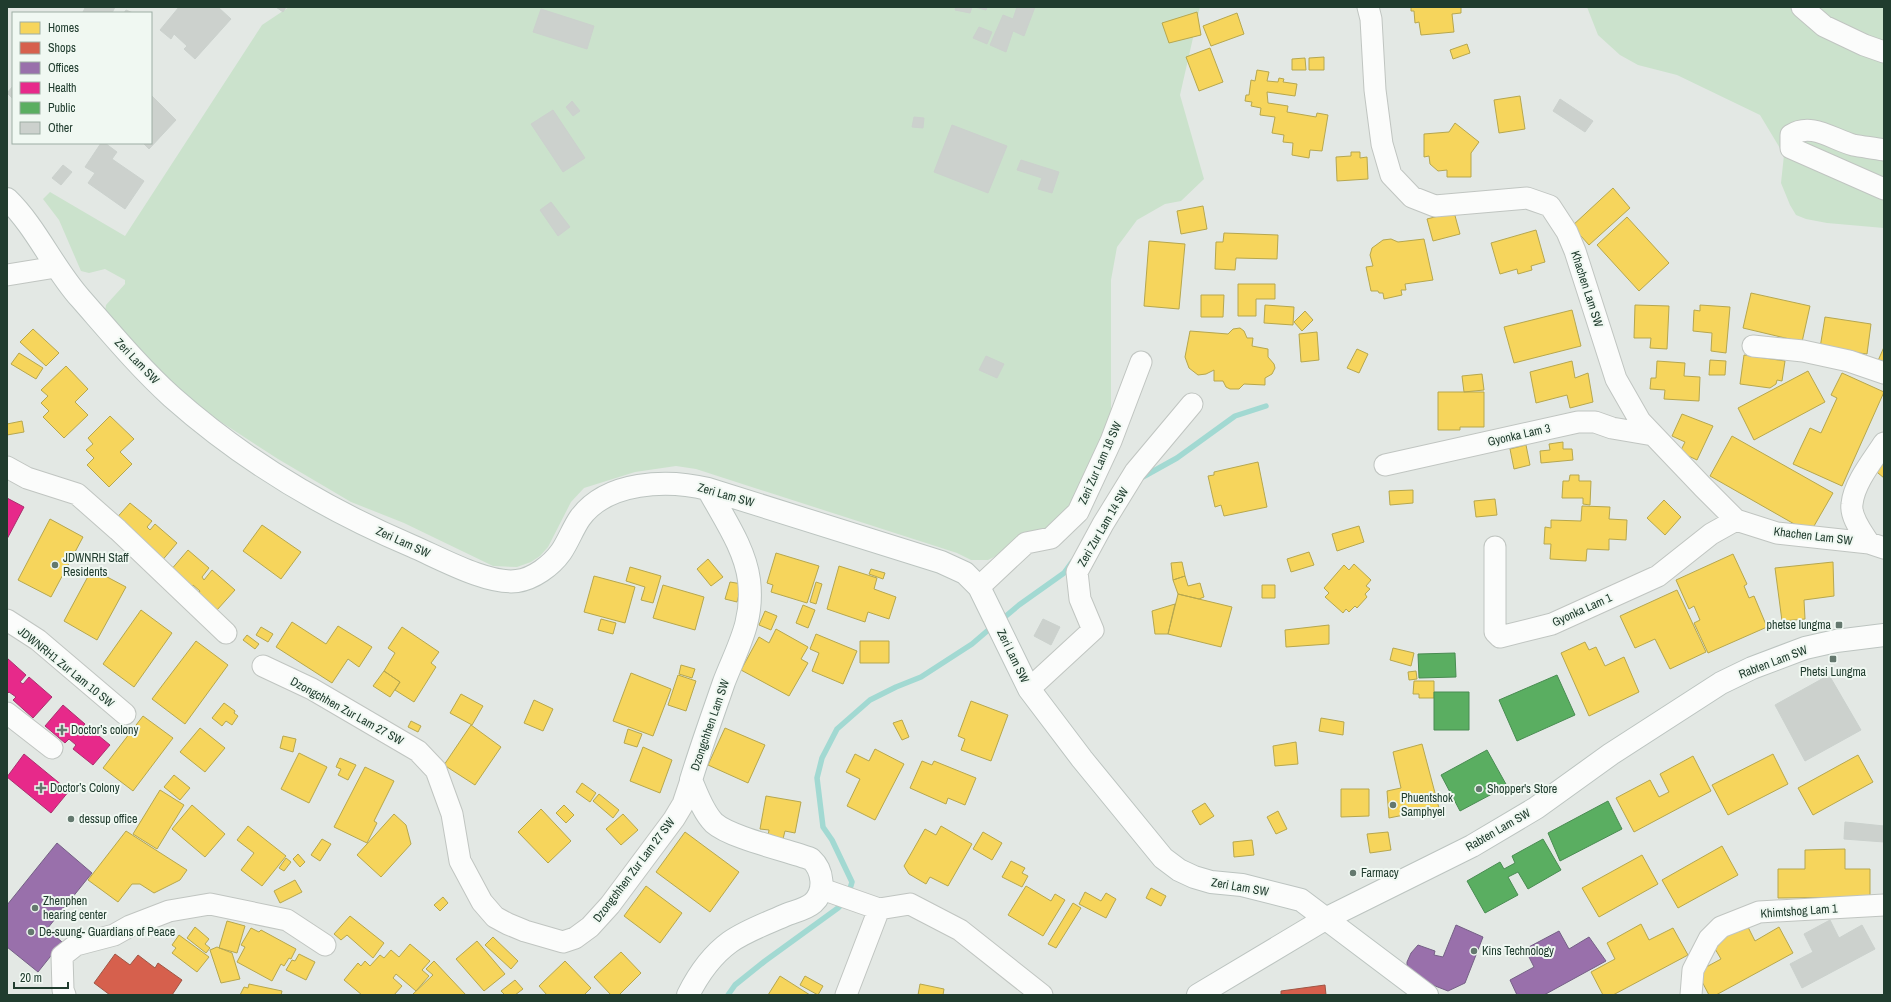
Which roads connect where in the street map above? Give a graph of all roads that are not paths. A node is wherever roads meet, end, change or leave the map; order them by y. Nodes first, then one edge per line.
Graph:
1 (1368, 7) edge
2 (1802, 7) edge
3 (1884, 52) edge
4 (1884, 150) edge
5 (1884, 189) edge
6 (7, 199) edge
7 (56, 267) junction
8 (7, 275) edge
9 (1753, 346) dead end
10 (1142, 362) dead end
11 (1884, 373) edge
12 (1192, 404) dead end
13 (1654, 435) junction
14 (1884, 443) edge
15 (1385, 465) dead end
16 (7, 467) edge
17 (708, 489) junction
18 (1740, 521) junction
19 (1877, 545) edge
20 (1495, 547) dead end
21 (979, 587) junction
22 (1614, 605) dead end
23 (7, 620) edge
24 (226, 633) dead end
25 (1884, 635) edge
26 (263, 666) dead end
27 (1029, 689) junction
28 (7, 713) edge
29 (125, 714) dead end
30 (52, 748) dead end
31 (691, 780) junction
32 (830, 892) junction
33 (1884, 905) edge
34 (871, 907) junction
35 (1325, 919) junction
36 (325, 945) dead end
37 (65, 995) edge
38 (688, 995) edge
39 (846, 995) edge
40 (1042, 995) edge
41 (1198, 995) edge
42 (1427, 995) edge
43 (1691, 995) edge

1 - 13 street, Khachen Lam SW
2 - 3 street
4 - 5 street
6 - 7 street, Zeri Lam SW
7 - 8 street
7 - 17 street, Zeri Lam SW
9 - 11 street
10 - 21 street, Zeri Zur Lam 16 SW
12 - 27 street, Zeri Zur Lam 14 SW
13 - 15 street, Gyonka Lam 3
13 - 18 street, Khachen Lam SW
14 - 19 street
16 - 24 street
17 - 21 street, Zeri Lam SW
17 - 31 street, Dzongchhen Lam SW
18 - 19 street, Khachen Lam SW
18 - 20 street, Gyonka Lam 1
18 - 22 street
21 - 27 street, Zeri Lam SW
23 - 29 street, JDWNRH1 Zur Lam 10 SW
25 - 35 street, Rabten Lam SW
26 - 31 street, Dzongchhen Zur Lam 27 SW
27 - 35 street, Zeri Lam SW
28 - 30 street
31 - 32 street, Dzongchhen Lam SW
32 - 34 street
32 - 38 street
33 - 43 street, Khimtshog Lam 1
34 - 39 street
34 - 40 street
35 - 41 street, Rabten Lam SW
35 - 42 street, Zeri Lam SW
36 - 37 street

